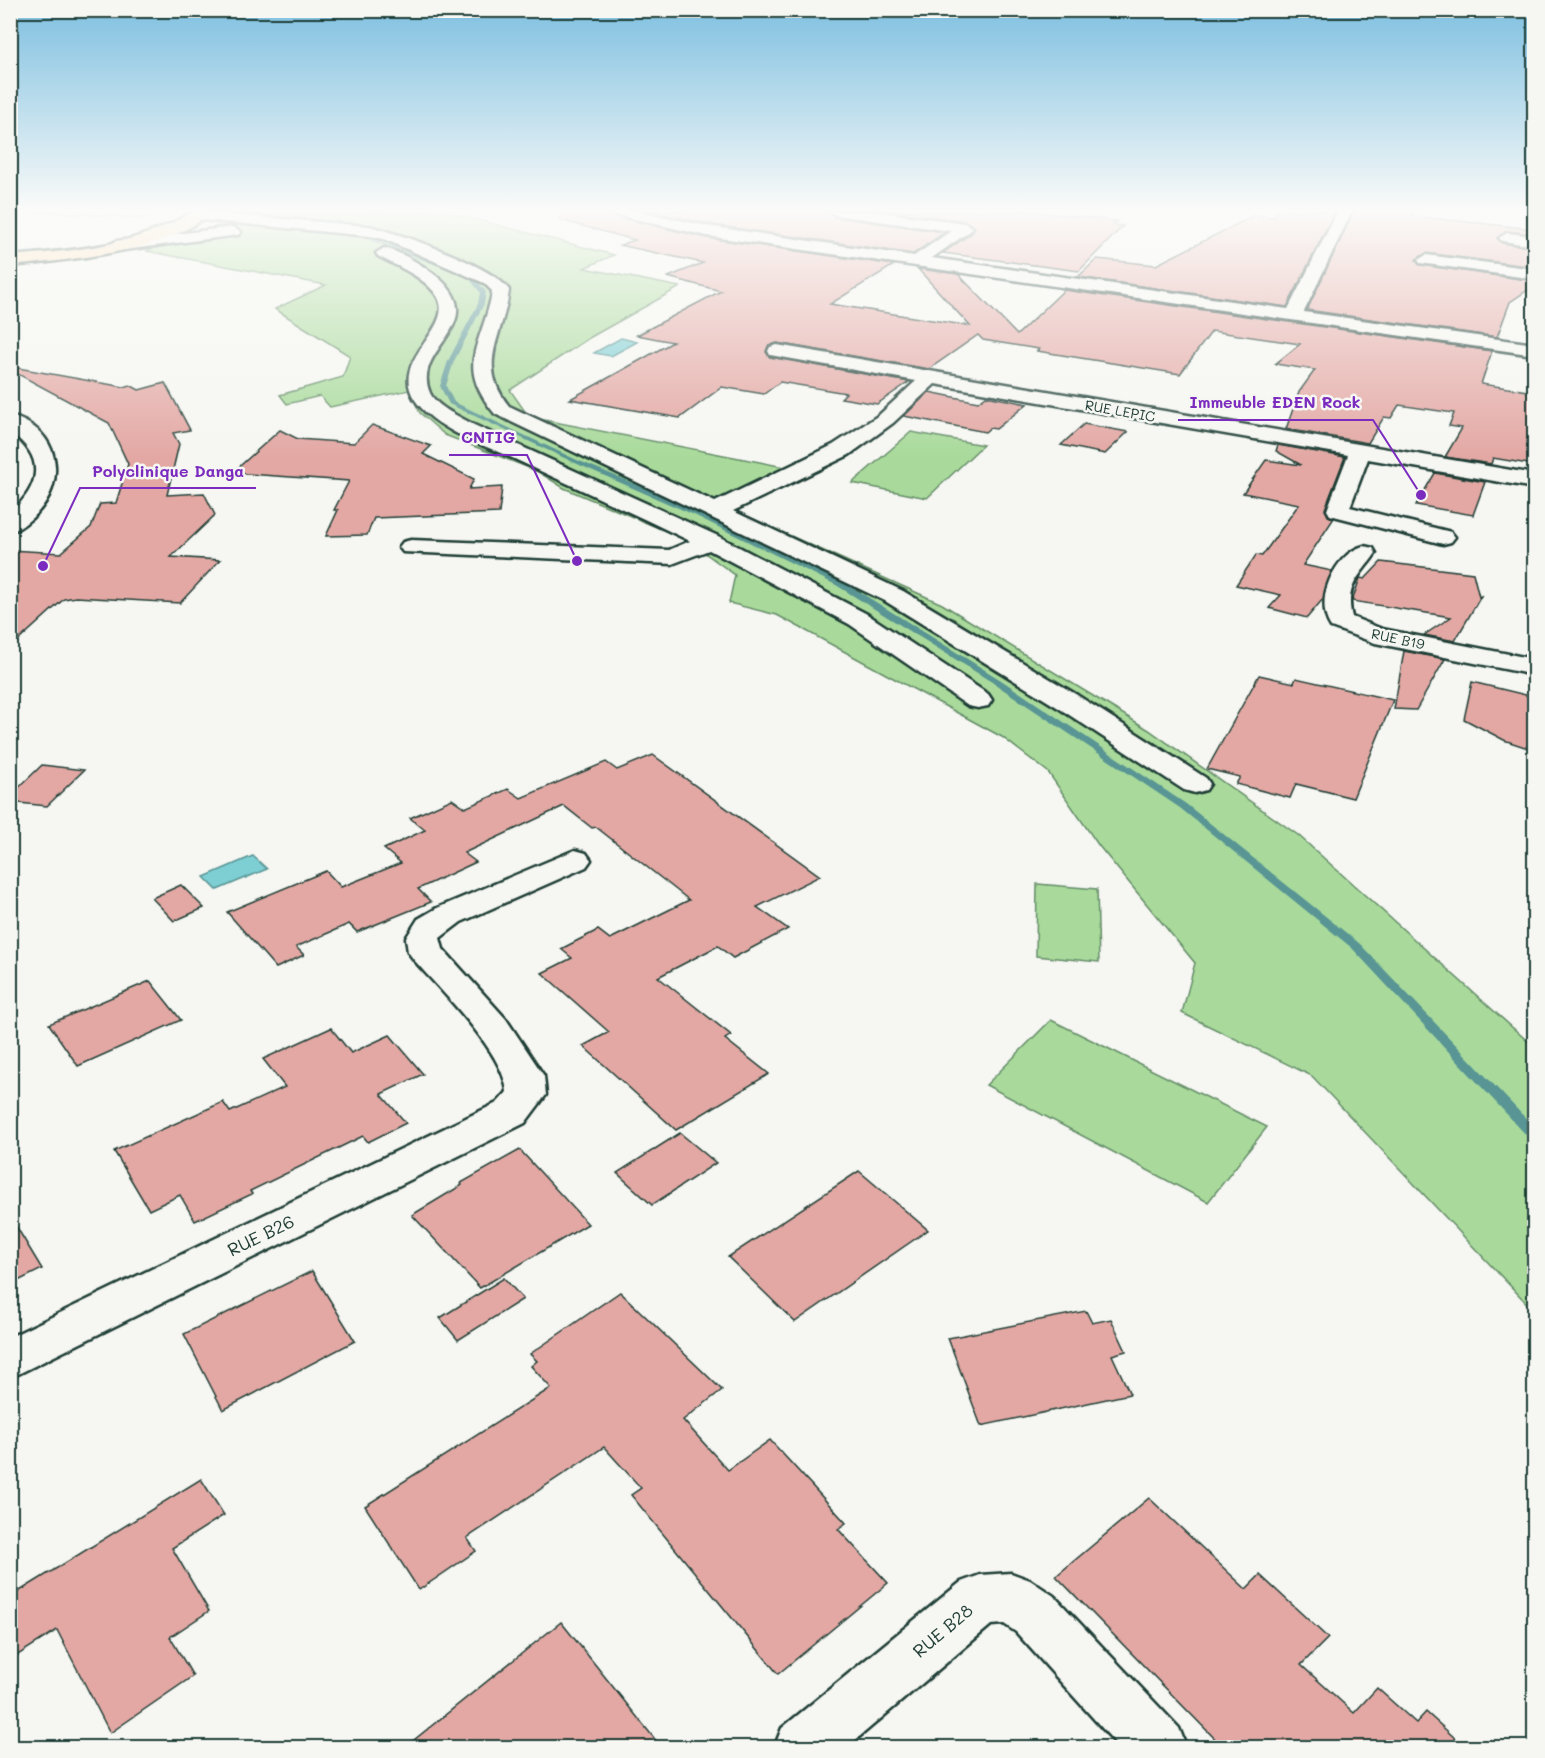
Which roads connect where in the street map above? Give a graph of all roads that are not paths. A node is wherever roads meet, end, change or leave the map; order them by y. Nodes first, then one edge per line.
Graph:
1 (444, 293) edge
2 (501, 293) edge
3 (1136, 293) edge
4 (1305, 293) edge
5 (1293, 316) junction
6 (1534, 350) edge
7 (777, 351) dead end
8 (930, 378) junction
9 (10, 422) edge
10 (1360, 451) junction
11 (1534, 481) edge
12 (715, 511) junction
13 (10, 525) edge
14 (1443, 537) dead end
15 (710, 540) junction
16 (411, 547) dead end
17 (1364, 553) dead end
18 (1534, 667) edge
19 (978, 700) dead end
20 (1195, 784) dead end
21 (575, 860) dead end
22 (10, 1359) edge
23 (802, 1748) edge
24 (1159, 1748) edge

1 - 15 street
2 - 12 street
3 - 5 street
4 - 5 street
5 - 6 street
7 - 8 street, RUE LEPIC
8 - 10 street, RUE LEPIC
8 - 12 street
9 - 13 street
10 - 11 street, RUE LEPIC
10 - 14 street
12 - 20 street
15 - 16 street
15 - 19 street
17 - 18 street, RUE B19
21 - 22 street, RUE B26
23 - 24 street, RUE B28

